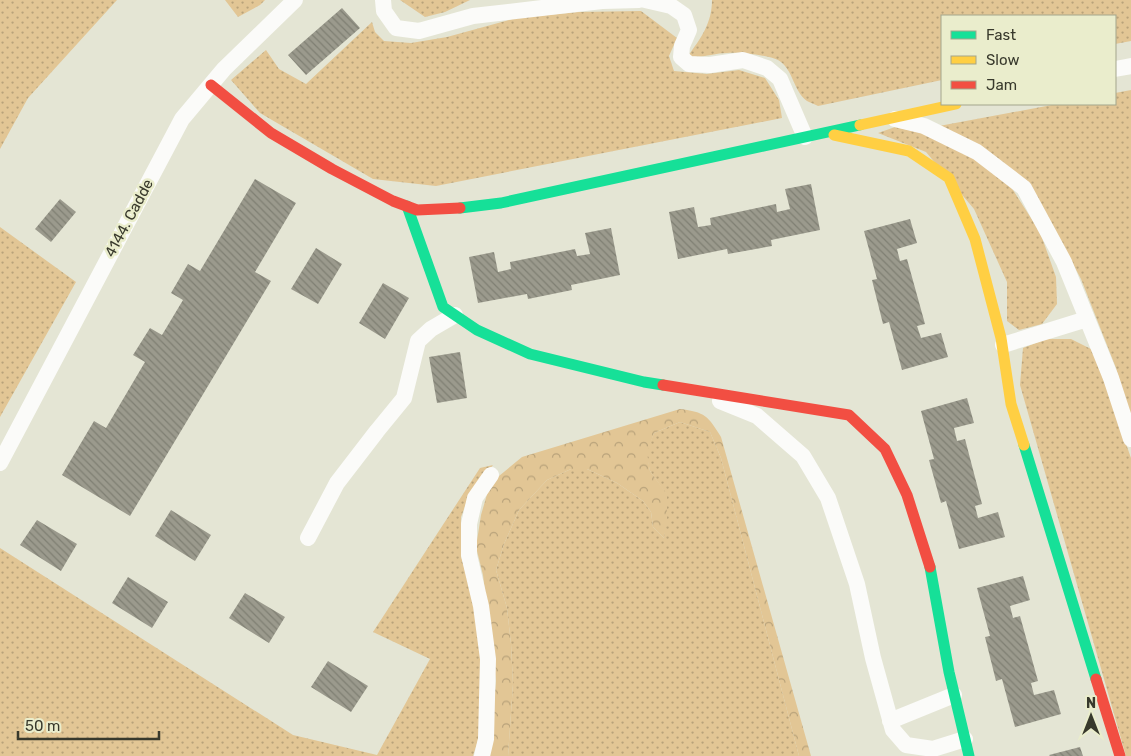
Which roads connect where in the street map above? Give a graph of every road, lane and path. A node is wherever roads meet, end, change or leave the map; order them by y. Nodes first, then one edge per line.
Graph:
1 (295, 0) edge
2 (383, 0) edge
3 (638, 0) edge
4 (645, 0) edge
5 (1131, 66) edge
6 (1116, 69) edge
7 (211, 85) junction
8 (951, 105) edge
9 (891, 118) junction
10 (823, 133) junction
11 (805, 136) junction
12 (407, 206) junction
13 (455, 315) junction
14 (1087, 319) junction
15 (1003, 345) junction
16 (693, 390) junction
17 (1131, 439) edge
18 (0, 463) edge
19 (491, 475) dead end
20 (308, 538) dead end
21 (954, 695) junction
22 (890, 721) junction
23 (964, 739) junction
24 (482, 756) edge
25 (968, 756) edge
26 (1120, 756) edge

1 - 7 street, 4144. Cadde
2 - 3 street
4 - 11 street
5 - 6 street
7 - 12 street
7 - 18 street, 4144. Cadde
8 - 9 street
9 - 10 street
9 - 14 street
10 - 11 street
10 - 15 street
11 - 12 street
12 - 13 street
13 - 16 street
13 - 20 street
14 - 15 street
14 - 17 street
15 - 26 street
16 - 21 street
16 - 22 street
19 - 24 street
21 - 22 street
21 - 23 street
22 - 23 street
23 - 25 street

